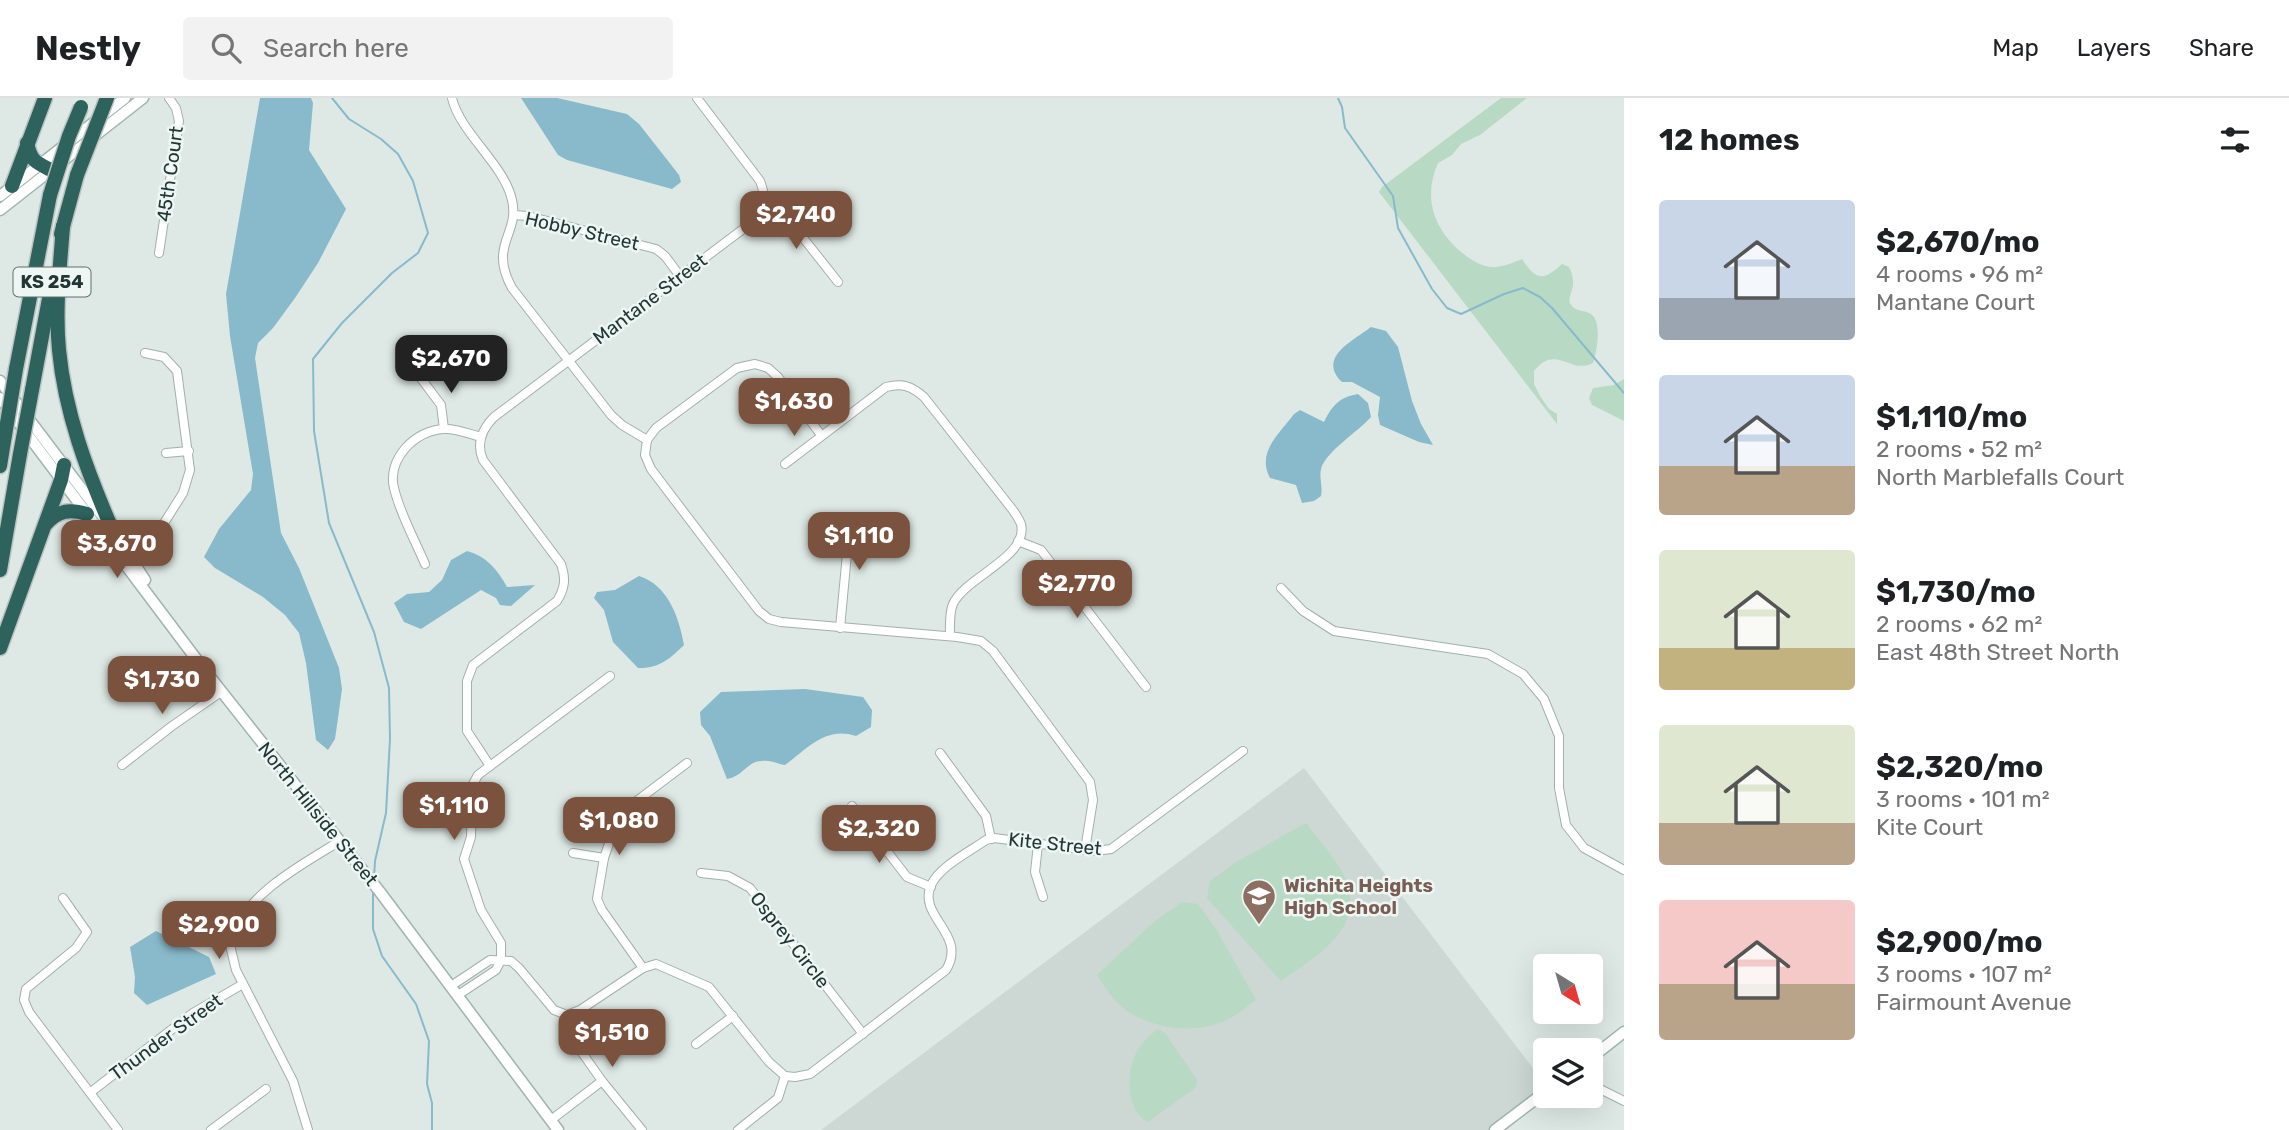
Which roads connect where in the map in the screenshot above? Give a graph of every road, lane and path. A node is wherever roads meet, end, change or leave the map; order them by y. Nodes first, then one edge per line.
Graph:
1 (45, 98) edge
2 (107, 98) edge
3 (125, 98) edge
4 (144, 98) edge
5 (169, 98) edge
6 (452, 98) edge
7 (696, 98) edge
8 (84, 102) edge
9 (27, 143) junction
10 (45, 167) junction
11 (12, 186) junction
12 (0, 196) edge
13 (763, 207) junction
14 (0, 210) edge
15 (514, 215) junction
16 (63, 226) junction
17 (159, 253) dead end
18 (680, 276) junction
19 (838, 282) dead end
20 (145, 353) dead end
21 (567, 362) junction
22 (420, 377) dead end
23 (1, 389) edge
24 (444, 429) junction
25 (821, 435) junction
26 (481, 437) junction
27 (647, 440) junction
28 (189, 451) junction
29 (166, 453) dead end
30 (785, 464) dead end
31 (0, 466) edge
32 (63, 472) junction
33 (87, 513) junction
34 (884, 518) dead end
35 (45, 525) junction
36 (111, 529) junction
37 (1018, 541) junction
38 (123, 554) junction
39 (425, 564) dead end
40 (0, 570) edge
41 (1281, 588) dead end
42 (840, 628) junction
43 (950, 636) junction
44 (0, 648) edge
45 (610, 676) dead end
46 (1146, 687) dead end
47 (221, 692) junction
48 (1243, 751) dead end
49 (940, 753) dead end
50 (687, 763) dead end
51 (122, 765) dead end
52 (490, 765) junction
53 (852, 806) dead end
54 (991, 839) junction
55 (340, 841) junction
56 (1038, 844) junction
57 (1085, 850) junction
58 (573, 853) dead end
59 (604, 858) junction
60 (1624, 870) edge
61 (701, 873) dead end
62 (931, 887) junction
63 (1043, 897) dead end
64 (63, 898) dead end
65 (502, 960) junction
66 (643, 968) junction
67 (243, 984) junction
68 (451, 986) junction
69 (458, 995) junction
70 (567, 1015) junction
71 (733, 1016) junction
72 (1624, 1032) edge
73 (863, 1034) junction
74 (696, 1044) dead end
75 (1603, 1049) edge
76 (785, 1076) junction
77 (602, 1081) junction
78 (266, 1089) dead end
79 (1603, 1090) edge
80 (91, 1092) junction
81 (1533, 1101) edge
82 (1624, 1101) edge
83 (555, 1125) edge
84 (118, 1130) edge
85 (211, 1130) edge
86 (308, 1130) edge
87 (642, 1130) edge
88 (738, 1130) edge
89 (1495, 1130) edge

1 - 9 highway
2 - 16 highway, KS 254, bridge
3 - 10 main road
4 - 10 main road
5 - 17 street, 45th Court
6 - 15 street
7 - 13 street
8 - 31 highway, KS 254, bridge
9 - 10 highway
9 - 11 highway
10 - 11 main road
10 - 14 main road
11 - 12 main road
13 - 18 street, Mantane Street
13 - 19 street
15 - 18 street, Hobby Street
15 - 21 street
16 - 36 highway
16 - 40 highway, KS 254, bridge
18 - 21 street, Mantane Street
20 - 28 street
21 - 26 street, Mantane Street
21 - 27 street
22 - 24 street
23 - 32 main road
24 - 26 street
24 - 39 street
25 - 27 street
25 - 30 street
25 - 37 street
26 - 52 street
27 - 42 street
28 - 29 street
28 - 38 street
32 - 33 main road
32 - 35 highway
32 - 36 main road
33 - 35 highway
33 - 38 main road
34 - 42 street
35 - 44 highway
36 - 38 main road
37 - 43 street
37 - 46 street
38 - 47 main road, North Hillside Street
41 - 60 street
42 - 43 street
43 - 57 street
45 - 52 street
47 - 51 street
47 - 55 main road, North Hillside Street
48 - 57 street, Kite Street
49 - 54 street
50 - 59 street
52 - 65 street
53 - 62 street
54 - 56 street, Kite Street
54 - 62 street, Kite Street
55 - 67 street
55 - 68 main road, North Hillside Street
56 - 57 street, Kite Street
56 - 63 street
58 - 59 street
59 - 66 street
61 - 73 street, Osprey Circle
62 - 73 street
64 - 80 street
65 - 68 street
65 - 69 street
65 - 70 street
66 - 70 street
66 - 71 street
67 - 80 street, Thunder Street
67 - 86 street
68 - 69 main road, North Hillside Street
69 - 83 main road, North Hillside Street
70 - 77 street
71 - 74 street
71 - 76 street
72 - 75 main road
73 - 76 street
76 - 88 street
77 - 83 street
77 - 87 street
78 - 85 street
79 - 82 street
80 - 84 street
81 - 89 main road

